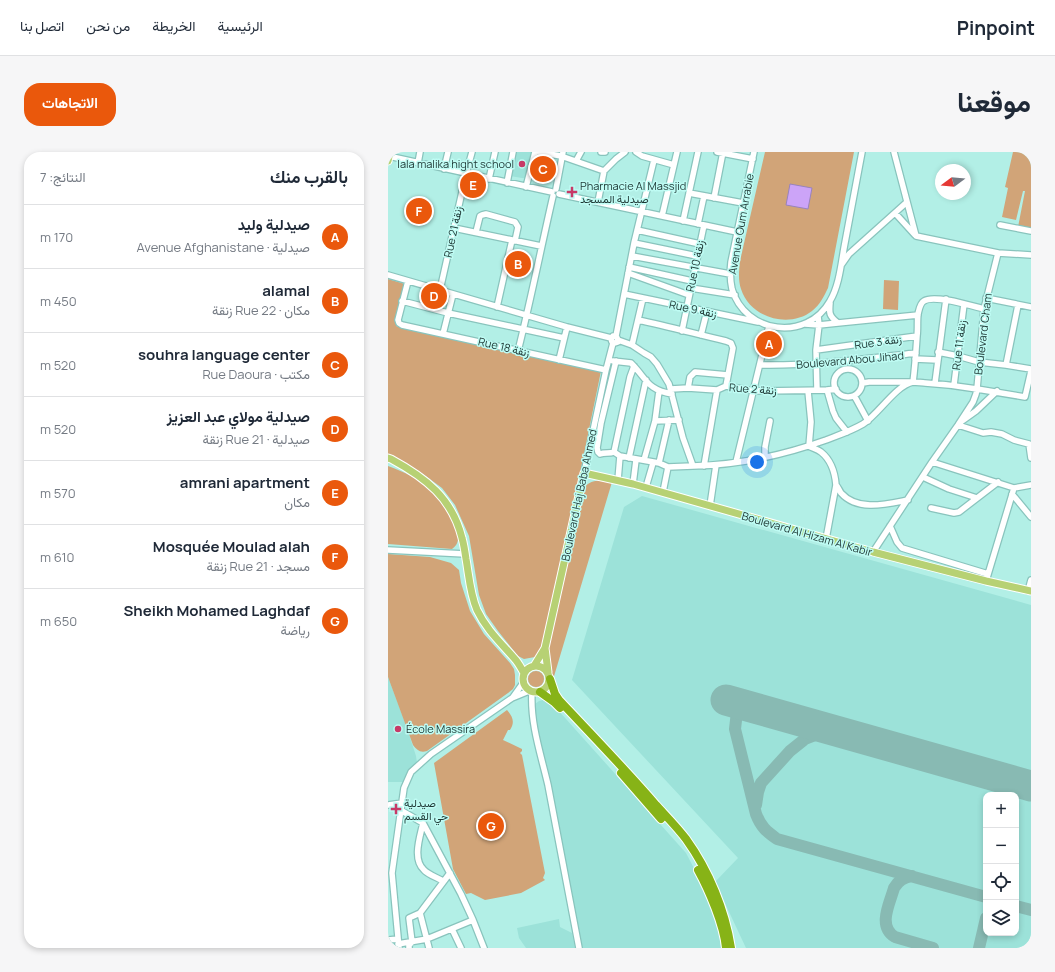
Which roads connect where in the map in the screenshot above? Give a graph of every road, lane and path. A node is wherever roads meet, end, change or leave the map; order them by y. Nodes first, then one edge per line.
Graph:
1 (420, 152) edge
2 (448, 152) edge
3 (472, 152) edge
4 (495, 152) edge
5 (513, 152) edge
6 (534, 152) edge
7 (538, 152) edge
8 (581, 152) edge
9 (601, 152) edge
10 (605, 152) edge
11 (625, 152) edge
12 (636, 152) edge
13 (677, 152) edge
14 (698, 152) edge
15 (717, 152) edge
16 (754, 152) edge
17 (862, 152) edge
18 (894, 152) edge
19 (546, 153) edge
20 (723, 153) edge
21 (562, 154) edge
22 (389, 156) edge
23 (753, 159) junction
24 (654, 160) junction
25 (576, 161) junction
26 (418, 163) junction
27 (674, 165) junction
28 (444, 169) junction
29 (604, 171) junction
30 (466, 174) junction
31 (489, 179) junction
32 (507, 183) junction
33 (526, 187) junction
34 (555, 193) junction
35 (689, 193) junction
36 (704, 196) junction
37 (714, 198) junction
38 (598, 202) junction
39 (908, 202) junction
40 (743, 203) junction
41 (641, 212) junction
42 (895, 213) junction
43 (662, 216) junction
44 (683, 221) junction
45 (701, 224) junction
46 (1000, 225) dead end
47 (454, 228) junction
48 (637, 230) junction
49 (1031, 231) edge
50 (476, 232) junction
51 (737, 232) junction
52 (916, 236) junction
53 (514, 240) junction
54 (634, 243) junction
55 (700, 244) junction
56 (541, 246) junction
57 (998, 253) junction
58 (1031, 255) edge
59 (632, 256) junction
60 (697, 256) junction
61 (695, 268) junction
62 (629, 270) junction
63 (839, 272) junction
64 (730, 274) junction
65 (388, 275) edge
66 (408, 281) junction
67 (692, 281) junction
68 (691, 288) junction
69 (440, 290) junction
70 (453, 294) junction
71 (624, 294) junction
72 (689, 295) junction
73 (734, 295) junction
74 (643, 298) junction
75 (986, 298) junction
76 (946, 299) junction
77 (402, 301) junction
78 (830, 302) junction
79 (964, 304) junction
80 (1018, 305) junction
81 (497, 307) junction
82 (686, 307) junction
83 (1031, 308) edge
84 (984, 309) junction
85 (707, 312) junction
86 (448, 313) junction
87 (527, 315) junction
88 (818, 316) junction
89 (918, 316) junction
90 (638, 320) junction
91 (762, 323) junction
92 (838, 323) junction
93 (804, 324) junction
94 (819, 325) junction
95 (770, 326) junction
96 (567, 327) junction
97 (523, 329) junction
98 (682, 331) junction
99 (443, 334) junction
100 (701, 335) junction
101 (917, 336) junction
102 (564, 338) junction
103 (615, 339) junction
104 (632, 345) junction
105 (816, 350) junction
106 (518, 351) junction
107 (938, 352) junction
108 (916, 356) junction
109 (958, 356) junction
110 (559, 360) junction
111 (609, 360) junction
112 (937, 360) junction
113 (616, 361) junction
114 (847, 362) junction
115 (979, 362) junction
116 (817, 363) junction
117 (760, 365) junction
118 (1006, 365) junction
119 (634, 366) junction
120 (848, 369) junction
121 (606, 370) junction
122 (1031, 370) edge
123 (728, 375) junction
124 (1030, 378) edge
125 (646, 380) junction
126 (913, 382) junction
127 (863, 383) junction
128 (935, 384) junction
129 (954, 385) junction
130 (726, 386) junction
131 (688, 388) junction
132 (977, 388) junction
133 (836, 389) junction
134 (716, 390) junction
135 (808, 390) junction
136 (817, 390) junction
137 (827, 390) junction
138 (659, 391) junction
139 (754, 391) junction
140 (672, 392) junction
141 (997, 392) junction
142 (854, 396) junction
143 (1028, 398) edge
144 (669, 420) junction
145 (679, 420) junction
146 (655, 421) junction
147 (770, 421) dead end
148 (868, 421) junction
149 (959, 424) junction
150 (847, 432) junction
151 (809, 446) junction
152 (614, 452) junction
153 (620, 456) junction
154 (765, 457) junction
155 (389, 458) edge
156 (630, 458) junction
157 (1031, 458) edge
158 (636, 460) junction
159 (644, 460) junction
160 (736, 462) junction
161 (932, 462) junction
162 (656, 463) junction
163 (716, 465) junction
164 (693, 466) junction
165 (704, 466) junction
166 (668, 467) junction
167 (584, 473) junction
168 (923, 477) junction
169 (618, 480) junction
170 (998, 482) junction
171 (633, 484) junction
172 (836, 485) junction
173 (1031, 485) edge
174 (646, 487) junction
175 (1014, 488) junction
176 (663, 492) junction
177 (1012, 494) junction
178 (978, 498) junction
179 (908, 500) junction
180 (710, 506) junction
181 (931, 508) dead end
182 (1031, 517) edge
183 (890, 526) junction
184 (826, 539) junction
185 (388, 550) edge
186 (873, 552) junction
187 (465, 554) junction
188 (988, 574) junction
189 (1031, 580) edge
190 (986, 581) junction
191 (1030, 591) edge
192 (545, 648) junction
193 (515, 659) junction
194 (533, 666) junction
195 (524, 673) junction
196 (549, 676) junction
197 (523, 683) junction
198 (534, 692) junction
199 (512, 698) junction
200 (402, 803) junction
201 (388, 805) edge
202 (402, 811) junction
203 (423, 823) junction
204 (450, 873) junction
205 (443, 882) junction
206 (420, 913) junction
207 (473, 920) junction
208 (452, 929) junction
209 (427, 939) junction
210 (388, 940) edge
211 (412, 942) junction
212 (398, 944) edge
213 (409, 948) edge
214 (430, 948) edge
215 (460, 948) edge
216 (484, 948) edge
217 (579, 948) edge
218 (726, 948) edge
219 (731, 948) edge

1 - 26 street
2 - 28 street
3 - 30 street, Rue 21 زنقة
4 - 31 street
5 - 32 street
6 - 33 street
7 - 19 street
8 - 25 street
9 - 10 street
11 - 29 street
12 - 24 street
13 - 27 street
14 - 35 street
15 - 20 street
16 - 23 street, Avenue Oum Arrabie
17 - 63 street
18 - 39 street
19 - 21 street
20 - 23 street
20 - 37 street
21 - 25 street
21 - 34 street
22 - 26 street
23 - 40 street, Avenue Oum Arrabie
24 - 27 street
24 - 41 street, Boulevard Haj Baba Ahmed
25 - 29 street
26 - 28 street
27 - 43 street
28 - 30 street
29 - 38 street
30 - 31 street
30 - 47 street, Rue 21 زنقة
31 - 32 street
32 - 33 street
33 - 34 street
34 - 38 street
34 - 56 street
35 - 36 street
35 - 44 street
36 - 37 street
36 - 45 street, Rue 10 زنقة
37 - 40 street
38 - 41 street
39 - 42 street
39 - 52 street
40 - 51 street, Avenue Oum Arrabie
41 - 43 street
41 - 48 street, Boulevard Haj Baba Ahmed
42 - 52 street
42 - 63 street
43 - 44 street
44 - 45 street
45 - 51 street
45 - 55 street, Rue 10 زنقة
46 - 49 street
47 - 50 street
47 - 69 street, Rue 21 زنقة
48 - 54 street, Boulevard Haj Baba Ahmed
48 - 55 street
50 - 53 street
50 - 53 street
51 - 64 street, Avenue Oum Arrabie
52 - 57 street
53 - 56 street
53 - 81 street
54 - 59 street, Boulevard Haj Baba Ahmed
54 - 60 street
55 - 60 street, Rue 10 زنقة
56 - 87 street
57 - 58 street
57 - 75 street, Boulevard Cham
59 - 61 street
59 - 62 street, Boulevard Haj Baba Ahmed
60 - 61 street, Rue 10 زنقة
61 - 64 street
61 - 67 street, Rue 10 زنقة
62 - 67 street
62 - 71 street, Boulevard Haj Baba Ahmed
62 - 72 street
63 - 78 street
64 - 73 street, Avenue Oum Arrabie
65 - 66 street
66 - 69 street
66 - 77 street
67 - 68 street, Rue 10 زنقة
68 - 72 street, Rue 10 زنقة
68 - 73 street
69 - 70 street
70 - 81 street
70 - 86 street
71 - 74 street, Rue 9 زنقة
71 - 103 street, Boulevard Haj Baba Ahmed
72 - 82 street, Rue 10 زنقة
73 - 91 street, Avenue Oum Arrabie
74 - 82 street, Rue 9 زنقة
74 - 90 street
75 - 80 street
75 - 84 street, Boulevard Cham
76 - 79 street
76 - 89 street
76 - 107 street
77 - 86 street
77 - 99 street, Rue 18 زنقة
78 - 88 street
78 - 92 street
79 - 84 street
79 - 109 street, Rue 11 زنقة
80 - 83 street
80 - 118 street
81 - 87 street
82 - 85 street, Rue 9 زنقة
82 - 98 street, Rue 10 زنقة
84 - 115 street, Boulevard Cham
85 - 91 street, Rue 9 زنقة
85 - 100 street
86 - 97 street
86 - 99 street
87 - 96 street
87 - 97 street
88 - 93 street
88 - 94 street
89 - 92 street
89 - 101 street
90 - 98 street
90 - 104 street
91 - 95 street, Avenue Oum Arrabie
92 - 94 street
93 - 94 street
93 - 95 street, Avenue Oum Arrabie
94 - 105 street
95 - 117 street
96 - 102 street
96 - 103 street
97 - 102 street
97 - 106 street
98 - 100 street
99 - 106 street, Rue 18 زنقة
100 - 123 street
101 - 105 street, Rue 3 زنقة
101 - 108 street
102 - 110 street
103 - 104 street
103 - 111 street, Boulevard Haj Baba Ahmed
104 - 140 street
105 - 116 street
106 - 110 street, Rue 18 زنقة
107 - 109 street
107 - 112 street
108 - 112 street, Boulevard Abou Jihad
108 - 114 street, Boulevard Abou Jihad
108 - 126 street
109 - 115 street
109 - 129 street, Rue 11 زنقة
110 - 121 street, Rue 18 زنقة
111 - 113 street
111 - 121 street, Boulevard Haj Baba Ahmed
112 - 128 street
113 - 119 street
113 - 152 street
114 - 116 street, Boulevard Abou Jihad
114 - 120 street
115 - 118 street
115 - 132 street, Boulevard Cham
116 - 117 street, Boulevard Abou Jihad
116 - 136 street
117 - 139 street
118 - 122 street
119 - 125 street
119 - 152 street
120 - 127 street
120 - 133 street
121 - 167 street, Boulevard Haj Baba Ahmed
122 - 124 street, Boulevard Cham
123 - 130 street
123 - 131 street
124 - 143 street, Boulevard Cham
125 - 138 street
125 - 156 street
126 - 127 street
126 - 128 street
126 - 148 street
127 - 142 street
128 - 129 street
129 - 132 street
130 - 134 street, Rue 2 زنقة
130 - 139 street, Rue 2 زنقة
131 - 134 street, Rue 2 زنقة
131 - 140 street, Rue 2 زنقة
132 - 141 street, Boulevard Cham
132 - 149 street
133 - 137 street, Rue 2 زنقة
133 - 142 street
134 - 165 street
135 - 136 street, Rue 2 زنقة
135 - 139 street, Rue 2 زنقة
135 - 151 street
136 - 137 street, Rue 2 زنقة
137 - 150 street
138 - 140 street, Rue 2 زنقة
138 - 146 street
139 - 160 street
140 - 145 street
141 - 143 street, Boulevard Cham
141 - 149 street
142 - 148 street
144 - 145 street
144 - 146 street
144 - 162 street
145 - 164 street
146 - 159 street
147 - 154 street
148 - 150 street
149 - 157 street
149 - 161 street
150 - 151 street
151 - 154 street
151 - 172 street
152 - 153 street
153 - 156 street
153 - 169 street
154 - 160 street
155 - 187 main road
156 - 158 street
158 - 159 street
158 - 171 street
159 - 162 street
160 - 163 street
161 - 168 street
161 - 170 street
162 - 166 street
162 - 174 street
163 - 165 street
163 - 180 street
164 - 165 street
164 - 166 street
166 - 176 street
167 - 169 main road, Boulevard Al Hizam Al Kabir
167 - 192 main road, Boulevard Haj Baba Ahmed
168 - 178 street
168 - 179 street
169 - 171 main road, Boulevard Al Hizam Al Kabir
170 - 175 street
170 - 178 street
171 - 174 main road, Boulevard Al Hizam Al Kabir
172 - 179 street
172 - 184 street
173 - 175 street
174 - 176 main road, Boulevard Al Hizam Al Kabir
175 - 177 street
176 - 180 main road, Boulevard Al Hizam Al Kabir
177 - 182 street
177 - 188 street
178 - 181 street
179 - 183 street
180 - 184 main road, Boulevard Al Hizam Al Kabir
183 - 186 street
183 - 188 street
184 - 186 main road, Boulevard Al Hizam Al Kabir
185 - 187 street
186 - 190 main road, Boulevard Al Hizam Al Kabir
187 - 193 main road
188 - 190 street
189 - 191 street
190 - 191 main road, Boulevard Al Hizam Al Kabir
192 - 194 main road
192 - 196 main road
193 - 194 main road
193 - 195 main road
194 - 195 main road
194 - 196 main road
195 - 197 main road
196 - 198 main road
196 - 219 highway
197 - 198 main road
197 - 199 street
198 - 199 street
198 - 217 street
198 - 218 highway
199 - 200 street
200 - 201 street
200 - 202 street
202 - 203 street
202 - 212 street
203 - 204 street
203 - 205 street
204 - 205 street
204 - 207 street
205 - 206 street
206 - 209 street
206 - 211 street
207 - 208 street
207 - 216 street
208 - 209 street
208 - 215 street
209 - 211 street
209 - 214 street
210 - 212 street
211 - 212 street
211 - 213 street

